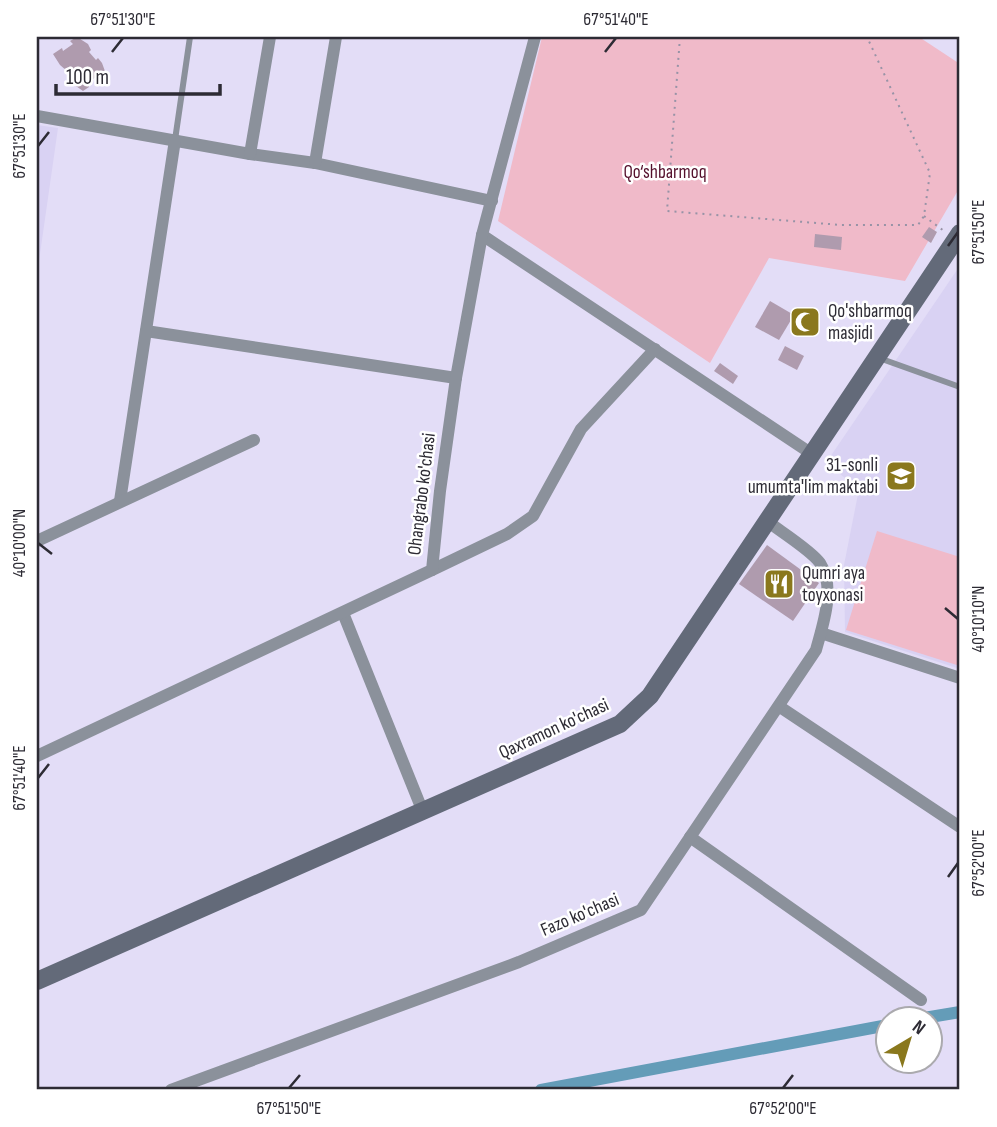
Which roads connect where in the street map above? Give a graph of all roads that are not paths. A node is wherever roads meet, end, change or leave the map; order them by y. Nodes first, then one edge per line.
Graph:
1 (190, 37) edge
2 (270, 37) edge
3 (336, 37) edge
4 (535, 37) edge
5 (37, 116) edge
6 (175, 140) junction
7 (250, 154) junction
8 (315, 163) junction
9 (492, 201) junction
10 (482, 235) junction
11 (958, 236) edge
12 (146, 331) junction
13 (655, 349) junction
14 (877, 357) junction
15 (456, 378) junction
16 (960, 387) edge
17 (254, 440) dead end
18 (812, 454) junction
19 (120, 501) junction
20 (767, 521) junction
21 (37, 541) edge
22 (432, 570) junction
23 (343, 613) junction
24 (821, 633) junction
25 (960, 678) edge
26 (780, 707) junction
27 (37, 755) edge
28 (423, 812) junction
29 (960, 827) edge
30 (690, 837) junction
31 (37, 981) edge
32 (921, 1000) dead end
33 (171, 1090) edge

1 - 6 lane
2 - 7 street
3 - 8 street
4 - 9 street, Ohangrabo ko'chasi
5 - 6 street
6 - 7 street
6 - 12 street
7 - 8 street
8 - 9 street
9 - 10 street, Ohangrabo ko'chasi
10 - 13 street
10 - 15 street, Ohangrabo ko'chasi
11 - 14 street, Qaxramon ko'chasi
12 - 15 street
12 - 19 street
13 - 18 street
13 - 22 street
14 - 16 lane
14 - 18 street, Qaxramon ko'chasi
15 - 22 street, Ohangrabo ko'chasi
17 - 19 street
18 - 20 street, Qaxramon ko'chasi
19 - 21 street
20 - 24 street, Fazo ko'chasi
20 - 28 street, Qaxramon ko'chasi
22 - 23 street, Ohangrabo ko'chasi
23 - 27 street, Ohangrabo ko'chasi
23 - 28 street
24 - 25 street
24 - 26 street, Fazo ko'chasi
26 - 29 street
26 - 30 street, Fazo ko'chasi
28 - 31 street, Qaxramon ko'chasi
30 - 32 street
30 - 33 street, Fazo ko'chasi

